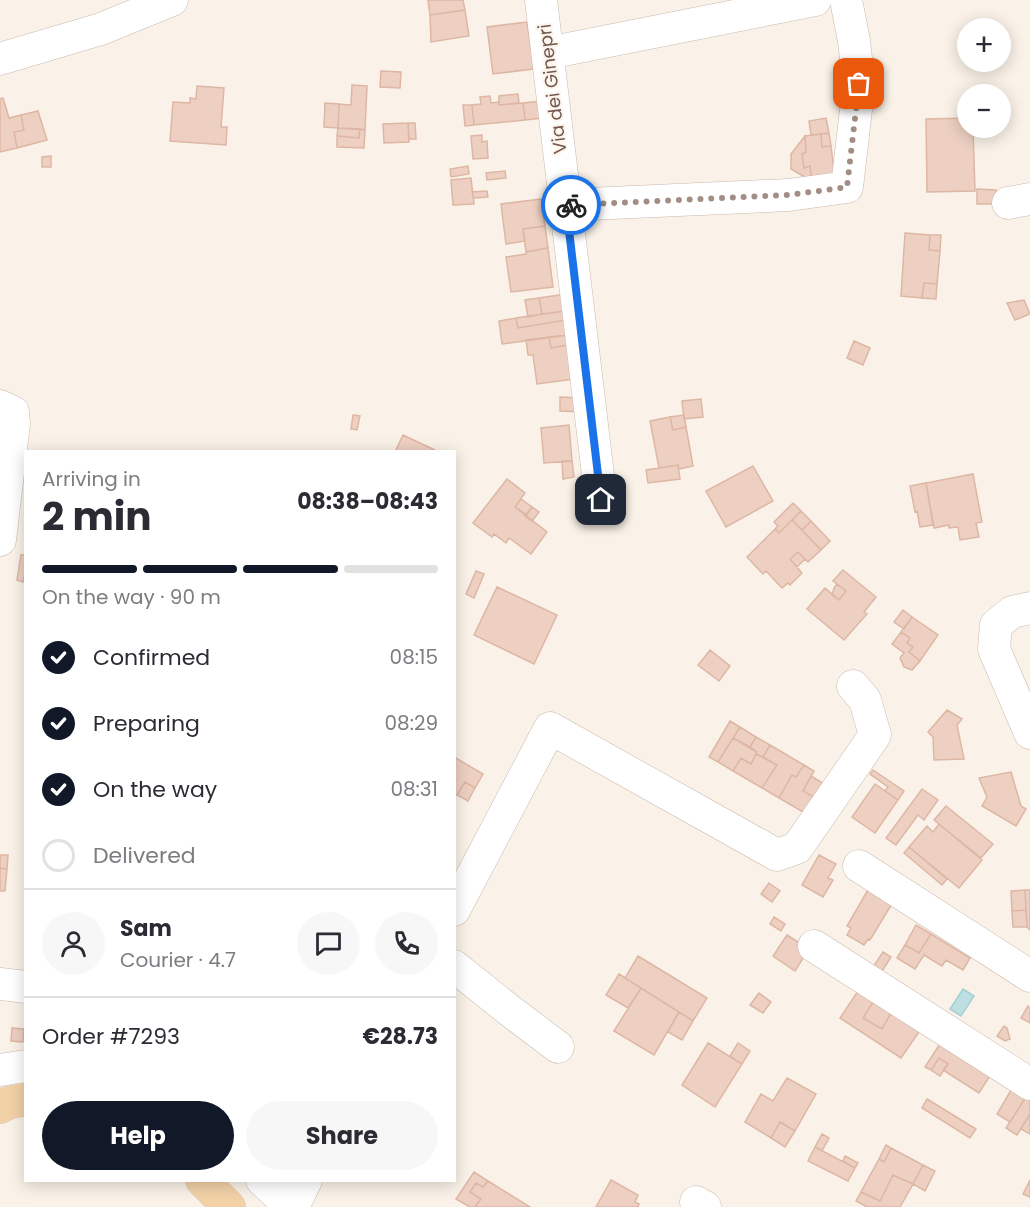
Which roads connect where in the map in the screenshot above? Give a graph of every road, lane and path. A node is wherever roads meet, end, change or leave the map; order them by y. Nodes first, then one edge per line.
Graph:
1 (172, 0) edge
2 (541, 0) edge
3 (815, 0) edge
4 (846, 0) edge
5 (548, 53) junction
6 (0, 59) edge
7 (566, 205) junction
8 (0, 406) edge
9 (601, 500) dead end
10 (0, 540) edge
11 (1030, 608) edge
12 (854, 686) dead end
13 (1030, 733) edge
14 (859, 866) dead end
15 (456, 906) edge
16 (814, 946) dead end
17 (456, 968) edge
18 (1030, 976) edge
19 (0, 984) edge
20 (24, 987) edge
21 (558, 1047) dead end
22 (24, 1066) edge
23 (0, 1070) edge
24 (1030, 1084) edge
25 (24, 1100) edge
26 (0, 1107) edge
27 (204, 1182) edge
28 (264, 1182) edge
29 (305, 1182) edge
30 (229, 1207) edge
31 (292, 1207) edge

1 - 6 street
2 - 5 street, Via dei Ginepri
3 - 5 street
4 - 7 street
5 - 7 street, Via dei Ginepri
7 - 9 street, Via dei Ginepri
8 - 10 street
11 - 13 street
12 - 15 street
14 - 18 street
16 - 24 street
17 - 21 street
19 - 20 street
22 - 23 street
25 - 26 main road
27 - 30 main road
28 - 31 street
29 - 31 street

